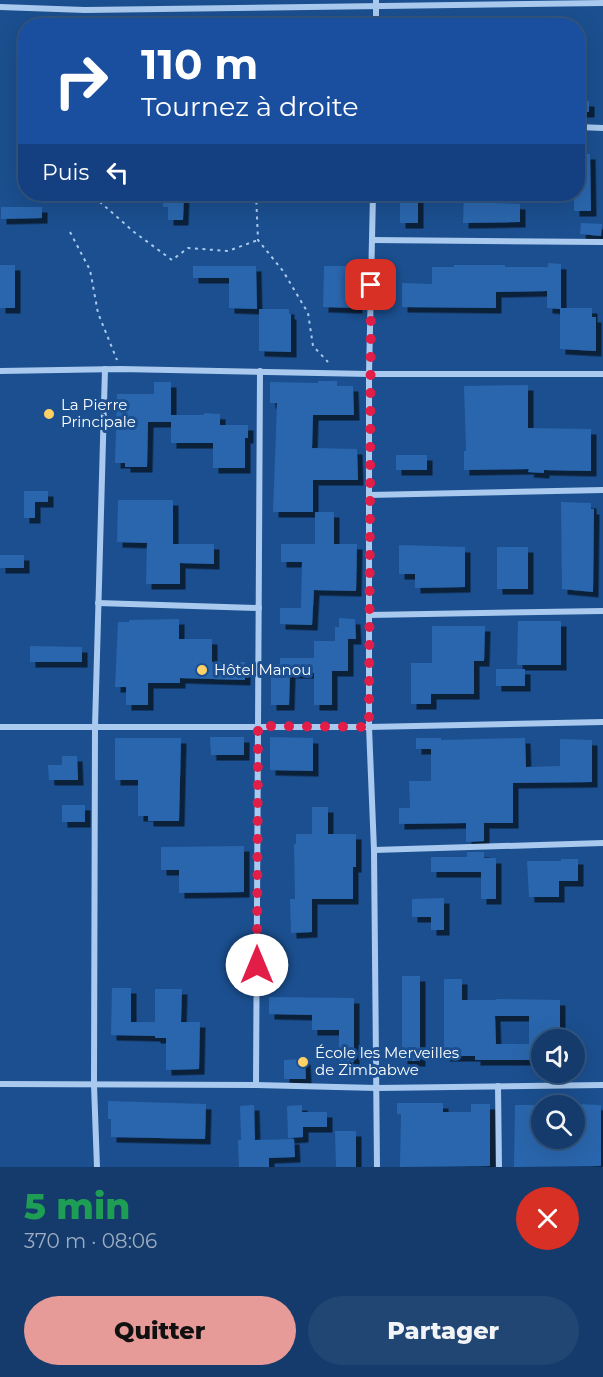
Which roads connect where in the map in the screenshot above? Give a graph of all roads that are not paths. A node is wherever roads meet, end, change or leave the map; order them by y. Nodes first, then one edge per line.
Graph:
1 (377, 3) edge
2 (603, 3) edge
3 (0, 7) edge
4 (376, 18) edge
5 (585, 127) edge
6 (603, 128) edge
7 (373, 201) edge
8 (372, 240) junction
9 (603, 242) edge
10 (105, 369) junction
11 (0, 371) edge
12 (260, 371) junction
13 (369, 374) junction
14 (603, 374) edge
15 (603, 490) edge
16 (369, 495) junction
17 (98, 603) junction
18 (259, 608) junction
19 (603, 610) edge
20 (369, 615) junction
21 (603, 722) edge
22 (258, 726) junction
23 (0, 727) edge
24 (95, 727) junction
25 (369, 727) junction
26 (603, 843) edge
27 (374, 850) junction
28 (0, 1084) edge
29 (94, 1084) junction
30 (256, 1085) junction
31 (603, 1085) edge
32 (498, 1086) junction
33 (377, 1088) junction
34 (97, 1167) edge
35 (377, 1167) edge
36 (499, 1167) edge

1 - 2 street
1 - 3 street
1 - 4 street
5 - 6 street
7 - 8 street
8 - 9 street
8 - 13 street
10 - 11 street
10 - 12 street
10 - 17 street
12 - 13 street
12 - 18 street
13 - 14 street
13 - 16 street
15 - 16 street
16 - 20 street
17 - 18 street
17 - 24 street
18 - 22 street
19 - 20 street
20 - 25 street
21 - 25 street
22 - 24 street
22 - 25 street
22 - 30 street
23 - 24 street
24 - 29 street
25 - 27 street
26 - 27 street
27 - 33 street
28 - 29 street
29 - 30 street
29 - 34 street
30 - 33 street
31 - 32 street
32 - 33 street
32 - 36 street
33 - 35 street

